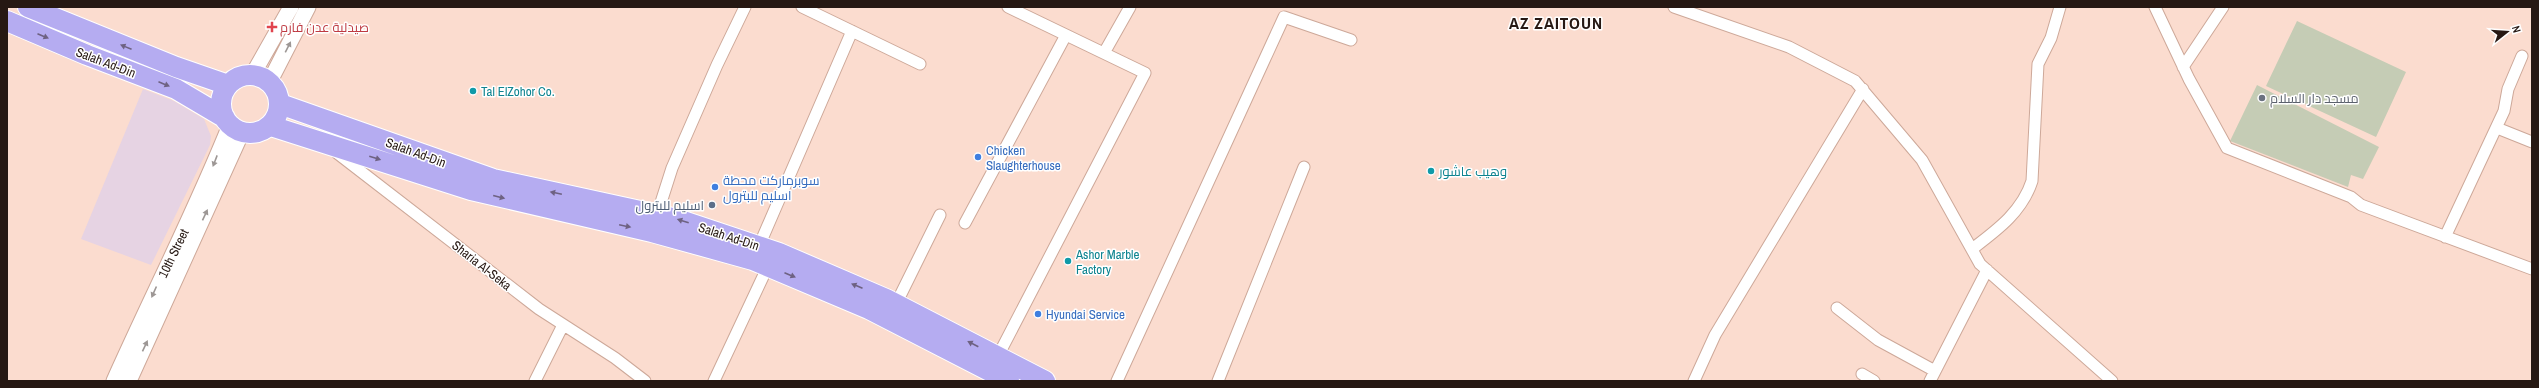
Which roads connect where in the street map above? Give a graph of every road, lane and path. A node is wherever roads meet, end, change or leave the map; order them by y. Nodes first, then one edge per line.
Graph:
1 (28, 7) edge
2 (291, 7) edge
3 (308, 7) edge
4 (745, 7) edge
5 (802, 7) edge
6 (1130, 7) edge
7 (1674, 7) edge
8 (2060, 7) edge
9 (2155, 7) edge
10 (2223, 7) edge
11 (1011, 8) edge
12 (7, 21) edge
13 (852, 31) junction
14 (1066, 35) junction
15 (1351, 40) dead end
16 (1104, 53) junction
17 (2522, 56) dead end
18 (920, 64) dead end
19 (2183, 67) junction
20 (262, 78) junction
21 (228, 85) junction
22 (1863, 89) junction
23 (280, 104) junction
24 (232, 125) junction
25 (270, 126) junction
26 (2496, 128) junction
27 (324, 142) junction
28 (2532, 142) edge
29 (1304, 167) dead end
30 (657, 215) junction
31 (940, 215) dead end
32 (966, 223) dead end
33 (2445, 237) junction
34 (759, 246) junction
35 (1972, 249) junction
36 (768, 266) junction
37 (2532, 269) edge
38 (1987, 270) junction
39 (896, 304) junction
40 (1836, 308) dead end
41 (562, 325) junction
42 (998, 356) junction
43 (1862, 374) dead end
44 (1932, 376) edge
45 (114, 381) edge
46 (129, 381) edge
47 (535, 381) edge
48 (645, 381) edge
49 (714, 381) edge
50 (1009, 381) edge
51 (1045, 381) edge
52 (1117, 381) edge
53 (1218, 381) edge
54 (1694, 381) edge
55 (1874, 381) edge
56 (2112, 381) edge

21 -> 1 highway, Salah Ad-Din
2 - 20 main road
20 -> 3 main road
4 - 30 street
5 - 13 street
6 - 16 street
7 - 22 street
8 - 35 street
9 - 19 street
10 - 19 street
11 - 14 street
12 -> 24 highway, Salah Ad-Din
13 - 18 street
13 - 34 street
14 - 16 street
14 - 32 street
15 - 52 street
16 - 42 street
17 - 26 street
19 - 33 street
20 - 21 highway
20 - 23 highway
21 - 24 highway
22 - 35 street
22 - 54 street
23 - 25 highway
30 -> 23 highway, Salah Ad-Din
24 - 25 highway
24 -> 45 main road, 10th Street
46 -> 24 main road, 10th Street
25 - 27 highway, Salah Ad-Din
26 - 28 street
26 - 33 street
27 -> 36 highway, Salah Ad-Din
27 - 41 street, Sharia Al-Seka
29 - 53 street
34 -> 30 highway, Salah Ad-Din
31 - 39 street
33 - 37 street
39 -> 34 highway, Salah Ad-Din
35 - 38 street
36 - 49 street
36 -> 50 highway, Salah Ad-Din
38 - 44 street
38 - 56 street
42 -> 39 highway, Salah Ad-Din
40 - 44 street
41 - 47 street
41 - 48 street, Sharia Al-Seka
42 - 51 highway, Salah Ad-Din
43 - 55 street

